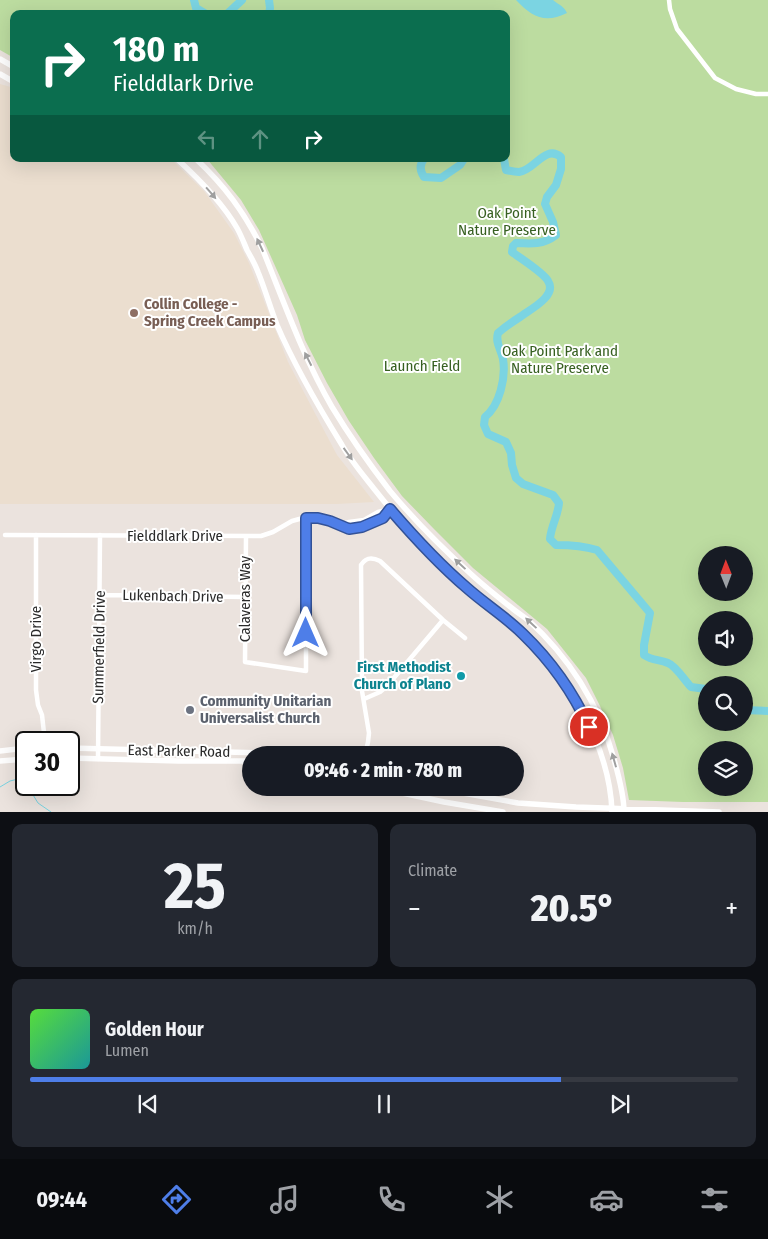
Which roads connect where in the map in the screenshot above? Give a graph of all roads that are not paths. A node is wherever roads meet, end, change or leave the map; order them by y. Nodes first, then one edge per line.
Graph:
1 (670, 0) edge
2 (768, 94) edge
3 (179, 162) edge
4 (199, 162) edge
5 (279, 290) junction
6 (267, 295) junction
7 (399, 501) junction
8 (390, 509) junction
9 (306, 518) junction
10 (340, 525) junction
11 (5, 534) dead end
12 (36, 535) junction
13 (100, 535) junction
14 (246, 536) junction
15 (100, 595) junction
16 (497, 596) junction
17 (245, 597) junction
18 (489, 606) junction
19 (442, 620) junction
20 (465, 638) dead end
21 (364, 699) junction
22 (44, 731) edge
23 (367, 746) edge
24 (80, 748) edge
25 (15, 749) edge
26 (98, 749) junction
27 (133, 750) junction
28 (0, 751) edge
29 (158, 751) junction
30 (180, 751) junction
31 (229, 752) junction
32 (242, 753) edge
33 (80, 758) edge
34 (98, 759) junction
35 (15, 760) edge
36 (132, 760) junction
37 (229, 760) junction
38 (0, 761) edge
39 (157, 761) junction
40 (242, 761) edge
41 (179, 762) junction
42 (416, 796) edge
43 (475, 796) joint
44 (472, 806) junction
45 (612, 809) edge
46 (624, 809) edge
47 (503, 812) edge
48 (719, 812) edge

1 - 2 street
3 -> 6 main road
5 -> 4 main road
5 - 6 main road
7 -> 5 main road
6 -> 8 main road
7 - 8 main road
16 -> 7 main road
8 - 10 street, Fielddlark Drive
8 - 10 street, Fielddlark Drive
8 - 18 main road
9 - 10 street, Fielddlark Drive
9 - 14 street, Fielddlark Drive
9 - 17 street, Calaveras Way
11 - 12 street, Fielddlark Drive
12 - 13 street, Fielddlark Drive
12 - 22 street, Virgo Drive
13 - 14 street, Fielddlark Drive
13 - 15 street, Summerfield Drive
14 - 17 street, Calaveras Way
15 - 17 street, Lukenbach Drive
15 - 26 street, Summerfield Drive
16 - 18 main road
46 -> 16 main road
18 - 45 main road
19 - 20 street
19 - 21 street
19 - 21 street
21 - 23 street
24 - 26 main road, East Parker Road
25 - 28 main road
26 - 27 main road, East Parker Road
26 - 34 street, Summerfield Drive
27 - 29 main road, East Parker Road
27 - 36 main road
29 - 30 main road, East Parker Road
29 - 39 main road
30 - 31 main road, East Parker Road
30 - 41 main road
31 - 32 main road, East Parker Road
31 - 37 main road
33 - 34 main road, East Parker Road
34 - 36 main road, East Parker Road
35 - 38 main road
36 - 39 main road, East Parker Road
37 - 40 main road, East Parker Road
37 - 41 main road, East Parker Road
39 - 41 main road, East Parker Road
42 - 44 main road
43 - 44 main road
43 - 45 main road
44 - 47 main road
45 - 46 main road
46 - 48 main road

